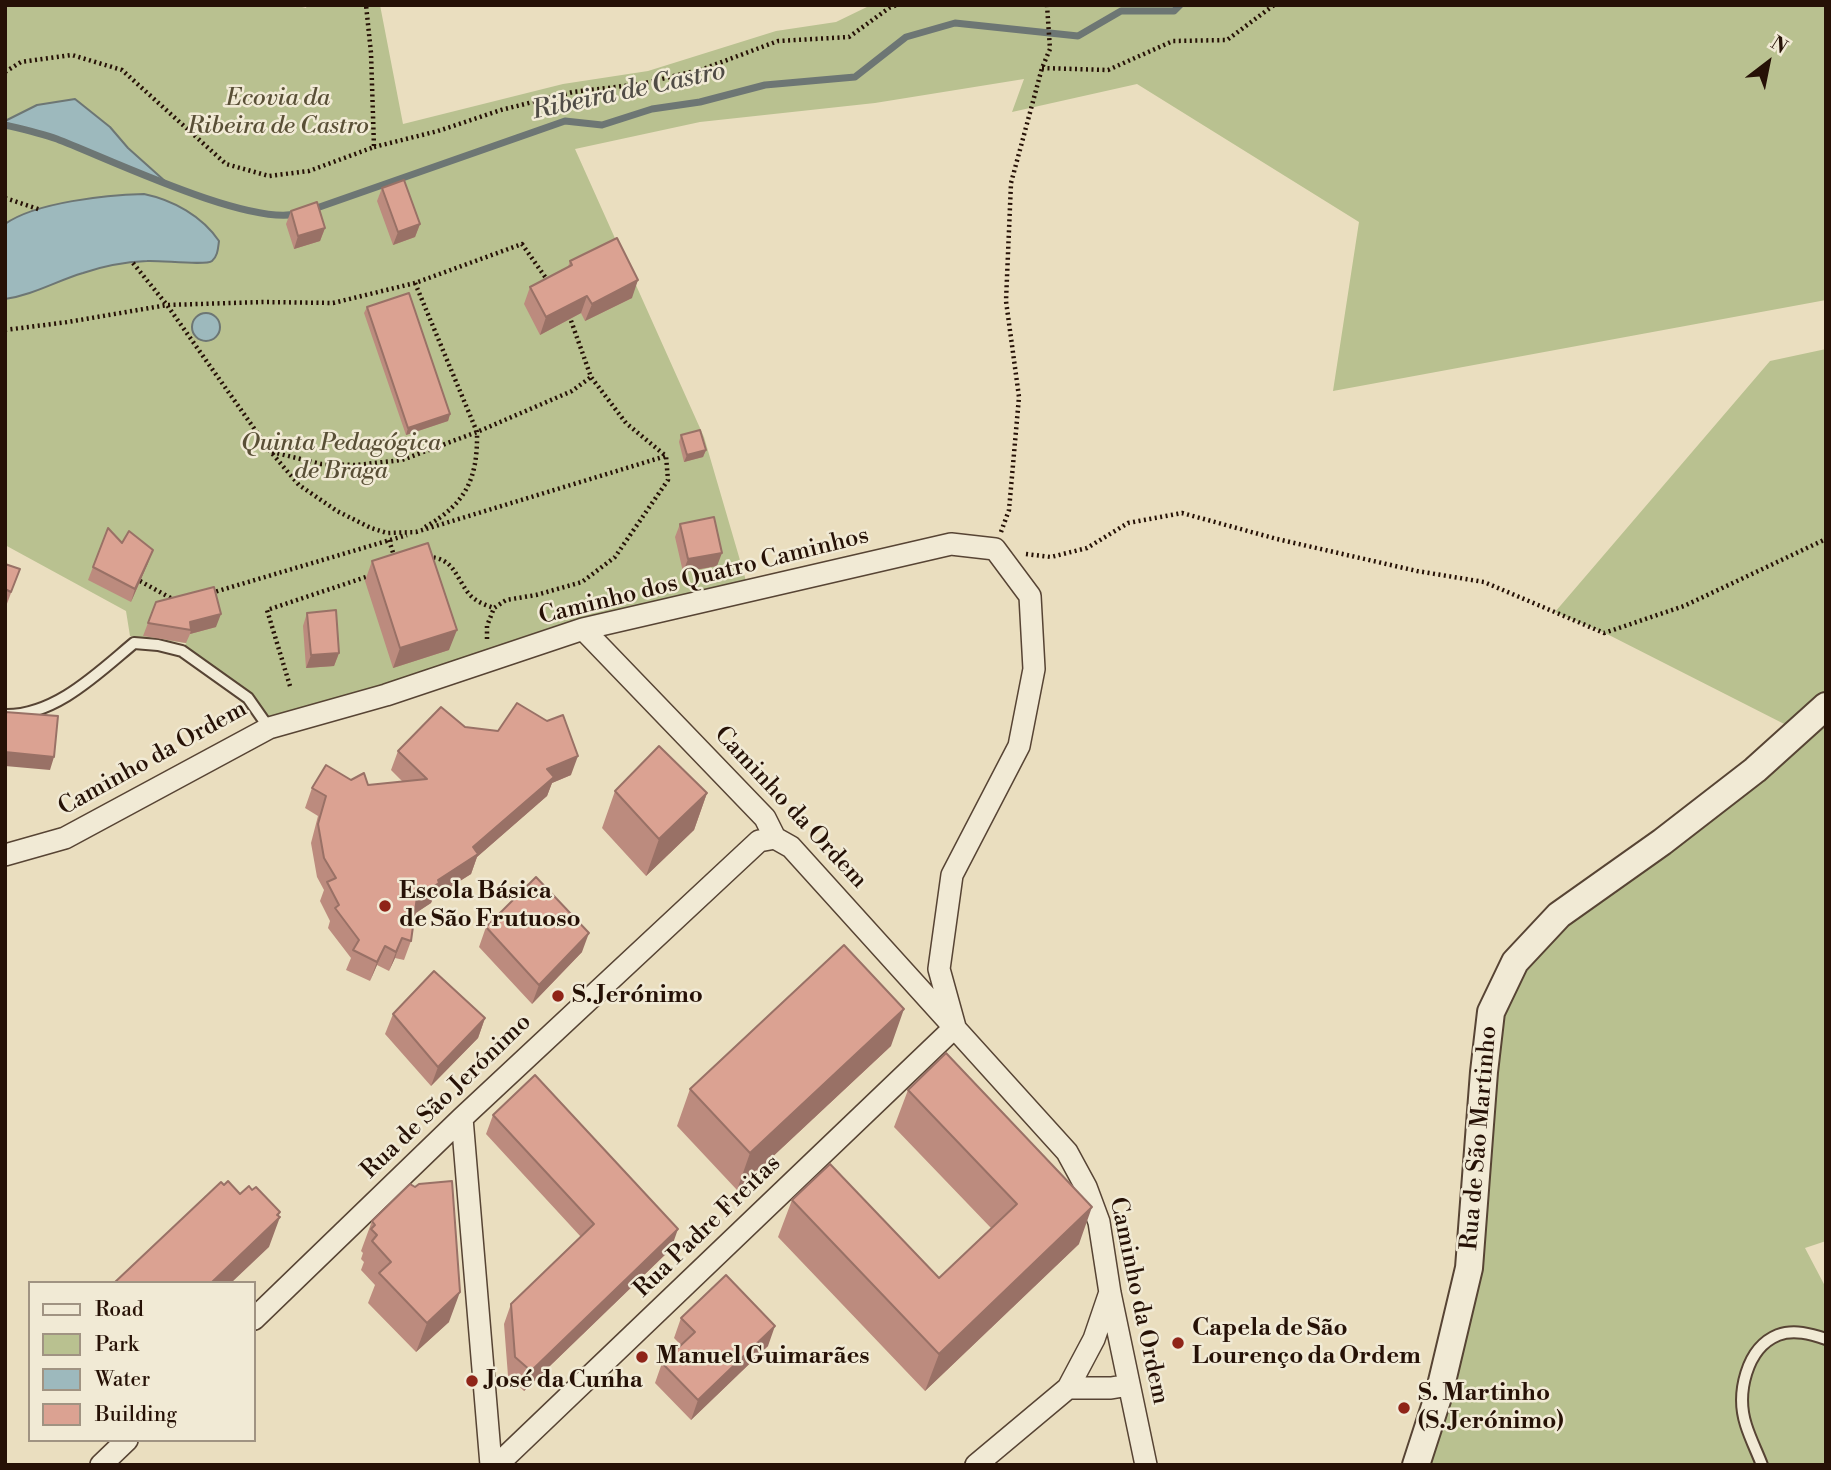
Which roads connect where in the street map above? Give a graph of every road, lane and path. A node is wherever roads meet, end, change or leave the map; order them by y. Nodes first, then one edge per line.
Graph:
1 (366, 5) edge
2 (897, 5) edge
3 (1047, 5) edge
4 (1273, 5) edge
5 (1042, 68) junction
6 (5, 72) edge
7 (374, 146) junction
8 (5, 198) edge
9 (41, 210) dead end
10 (133, 263) dead end
11 (415, 283) junction
12 (550, 283) edge
13 (565, 303) edge
14 (167, 305) junction
15 (5, 330) edge
16 (591, 377) junction
17 (477, 432) junction
18 (270, 452) junction
19 (666, 456) junction
20 (416, 532) junction
21 (1826, 539) edge
22 (389, 540) junction
23 (995, 549) junction
24 (417, 560) edge
25 (397, 567) edge
26 (371, 575) edge
27 (140, 581) edge
28 (206, 595) edge
29 (180, 603) edge
30 (494, 608) junction
31 (583, 629) junction
32 (487, 639) dead end
33 (290, 686) dead end
34 (1825, 707) edge
35 (5, 715) edge
36 (269, 728) junction
37 (775, 838) junction
38 (5, 855) edge
39 (955, 1027) junction
40 (462, 1118) junction
41 (1110, 1293) junction
42 (256, 1317) edge
43 (1826, 1339) edge
44 (1129, 1385) junction
45 (1068, 1388) junction
46 (125, 1442) edge
47 (101, 1465) edge
48 (491, 1465) edge
49 (497, 1465) edge
50 (976, 1465) edge
51 (1146, 1465) edge
52 (1416, 1465) edge
53 (1762, 1465) edge

1 - 7 path
2 - 7 path
3 - 5 path
4 - 5 path
5 - 23 path
6 - 7 path
8 - 9 path
10 - 14 path
11 - 12 path
11 - 14 path
11 - 17 path
13 - 16 path
14 - 15 path
14 - 18 path
16 - 17 path
16 - 19 path
17 - 18 path
17 - 20 path
18 - 20 path
19 - 20 path
19 - 30 path
20 - 22 path
21 - 23 path
22 - 25 path
22 - 28 path
23 - 31 street, Caminho dos Quatro Caminhos
23 - 39 street, Caminho da Ordem
24 - 30 path
26 - 33 path
27 - 29 path
30 - 32 path
31 - 36 street, Caminho dos Quatro Caminhos
31 - 37 street, Caminho da Ordem
34 - 52 street, Rua de São Martinho
35 - 36 lane, Caminho da Ordem
36 - 38 street, Caminho da Ordem
37 - 39 street, Caminho da Ordem
37 - 40 street, Rua de São Jerónimo
39 - 41 street, Caminho da Ordem
39 - 49 street, Rua Padre Freitas
40 - 42 street, Rua de São Jerónimo
40 - 48 street
41 - 44 street, Caminho da Ordem
41 - 45 street
43 - 53 lane
44 - 45 street
44 - 51 street, Caminho da Ordem
45 - 50 street
46 - 47 street

